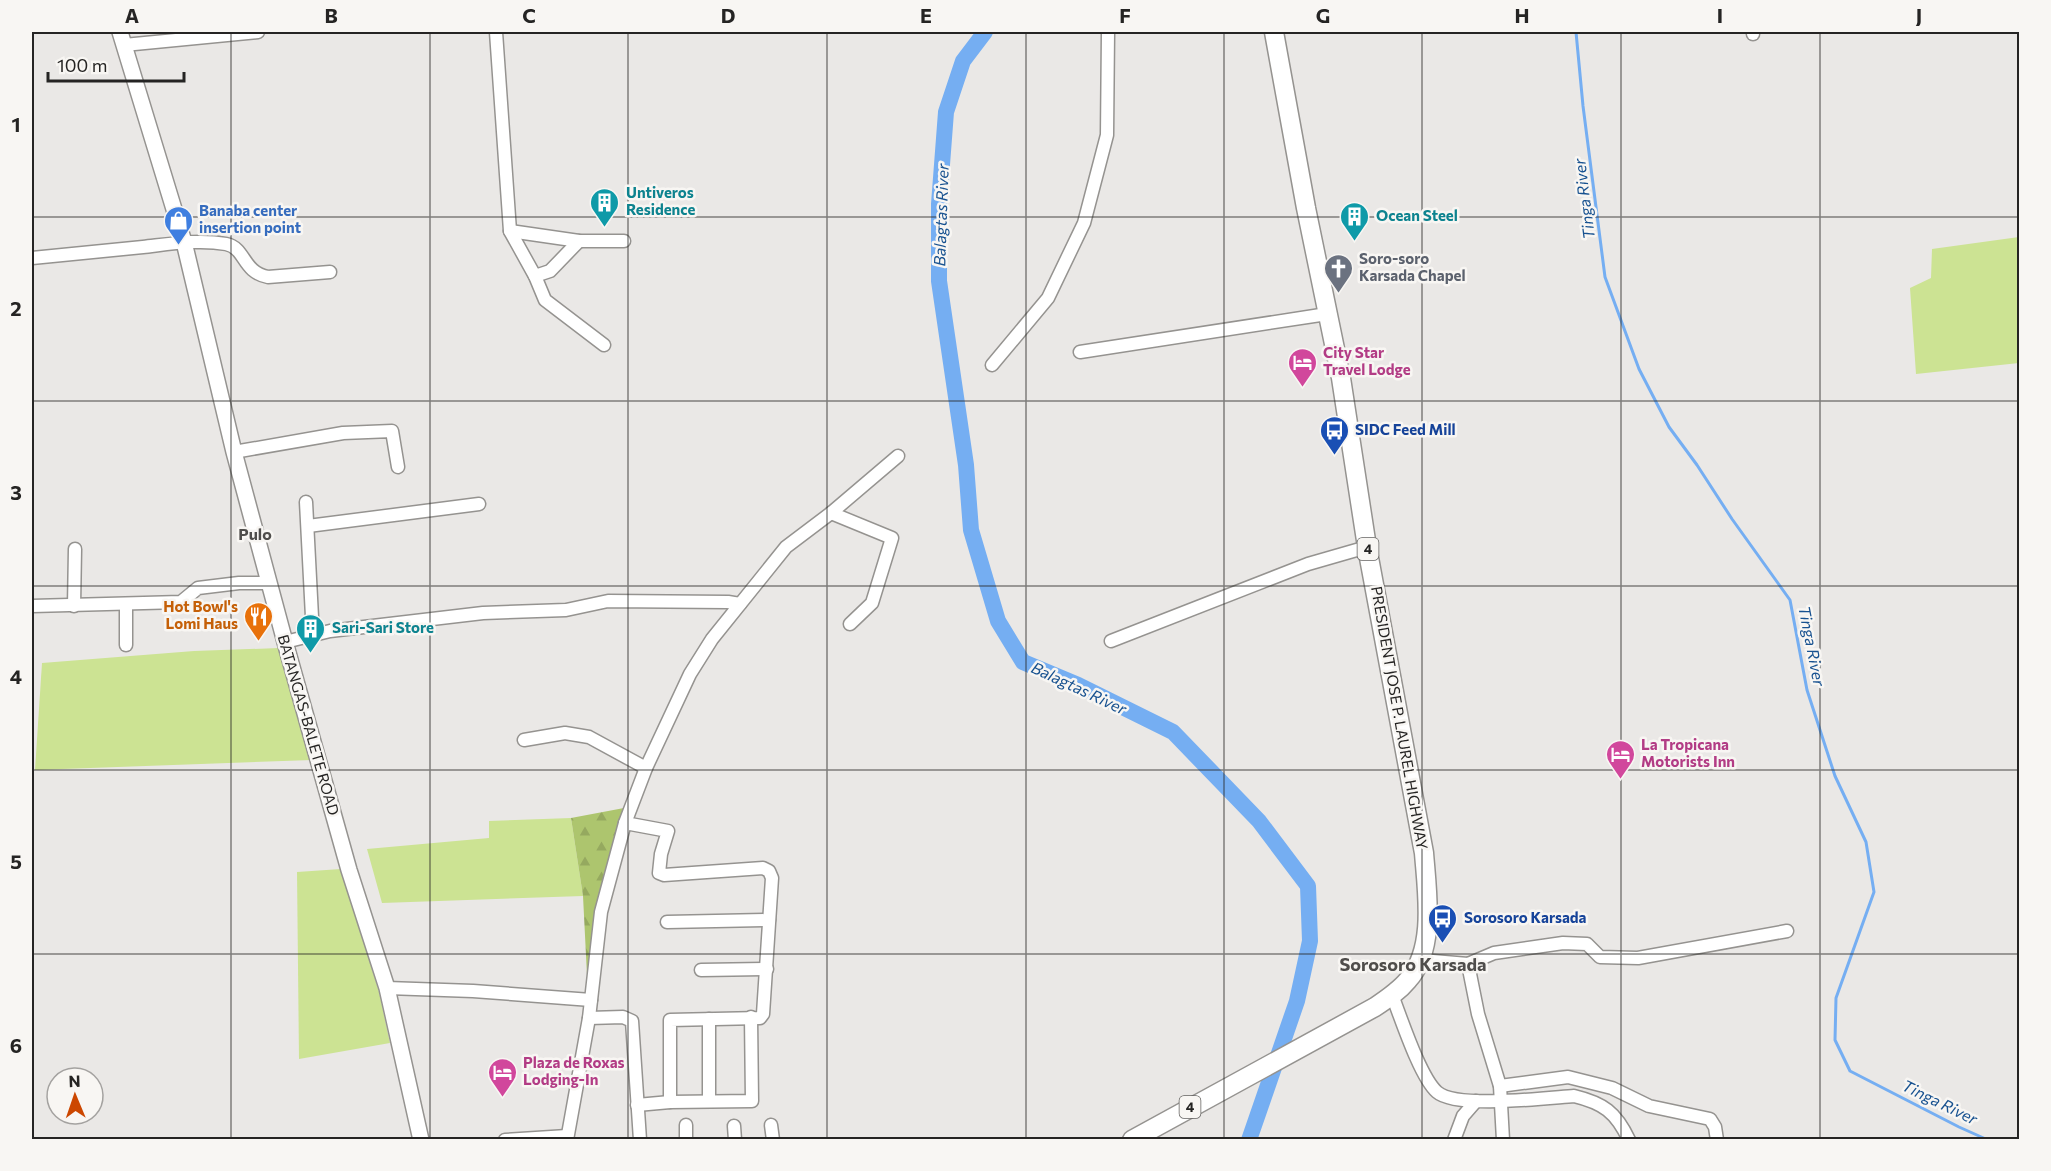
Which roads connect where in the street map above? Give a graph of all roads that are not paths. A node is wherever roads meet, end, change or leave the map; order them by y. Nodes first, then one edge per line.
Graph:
1 (258, 32) edge
2 (496, 32) edge
3 (1108, 32) edge
4 (1274, 32) edge
5 (122, 38) edge
6 (510, 231) junction
7 (579, 241) junction
8 (624, 241) dead end
9 (184, 242) junction
10 (32, 258) edge
11 (330, 272) dead end
12 (534, 276) junction
13 (1327, 314) junction
14 (604, 345) dead end
15 (1080, 352) dead end
16 (992, 365) dead end
17 (234, 452) junction
18 (898, 456) dead end
19 (398, 467) dead end
20 (306, 502) dead end
21 (478, 504) dead end
22 (831, 513) junction
23 (308, 526) junction
24 (1367, 547) junction
25 (75, 549) dead end
26 (270, 583) junction
27 (126, 604) junction
28 (740, 604) junction
29 (32, 606) edge
30 (74, 606) junction
31 (850, 624) dead end
32 (313, 636) junction
33 (1111, 641) dead end
34 (285, 642) junction
35 (126, 645) dead end
36 (524, 740) dead end
37 (646, 768) junction
38 (625, 823) junction
39 (769, 920) junction
40 (666, 922) dead end
41 (1787, 931) dead end
42 (1420, 960) junction
43 (1468, 964) junction
44 (767, 969) junction
45 (701, 970) dead end
46 (387, 988) junction
47 (1392, 995) junction
48 (591, 1000) junction
49 (751, 1017) junction
50 (589, 1018) junction
51 (709, 1019) junction
52 (1500, 1086) junction
53 (709, 1100) junction
54 (1501, 1100) junction
55 (1476, 1101) junction
56 (670, 1102) junction
57 (638, 1105) junction
58 (686, 1125) dead end
59 (771, 1125) dead end
60 (734, 1126) dead end
61 (567, 1138) edge
62 (421, 1140) edge
63 (506, 1140) edge
64 (640, 1140) edge
65 (686, 1140) edge
66 (735, 1140) edge
67 (773, 1140) edge
68 (1132, 1140) edge
69 (1454, 1140) edge
70 (1503, 1140) edge
71 (1629, 1140) edge
72 (1717, 1140) edge

1 - 5 street
2 - 6 street
3 - 16 street
4 - 13 highway, PRESIDENT JOSE P. LAUREL HIGHWAY / 4
5 - 9 main road, BATANGAS-BALETE ROAD
6 - 7 street
6 - 12 street
7 - 8 street
7 - 12 street
9 - 10 street
9 - 11 street
9 - 17 main road, BATANGAS-BALETE ROAD
12 - 14 street
13 - 15 street
13 - 24 highway, PRESIDENT JOSE P. LAUREL HIGHWAY / 4
17 - 19 street
17 - 26 main road, BATANGAS-BALETE ROAD
18 - 22 street
20 - 23 street
21 - 23 street
22 - 28 street
22 - 31 street
23 - 32 street
24 - 33 street
24 - 42 highway, PRESIDENT JOSE P. LAUREL HIGHWAY / 4
25 - 30 street
26 - 27 street
26 - 34 main road, BATANGAS-BALETE ROAD
27 - 30 street
27 - 35 street
28 - 32 street
28 - 37 street
29 - 30 street
32 - 34 street
34 - 46 main road, BATANGAS-BALETE ROAD
36 - 37 street
37 - 38 street
38 - 39 street
38 - 48 street
39 - 40 street
39 - 44 street
41 - 43 street
42 - 43 street
42 - 47 highway, PRESIDENT JOSE P. LAUREL HIGHWAY / 4
43 - 52 street
44 - 45 street
44 - 49 street
46 - 48 street
46 - 62 main road, BATANGAS-BALETE ROAD
47 - 55 street
47 - 68 highway, PRESIDENT JOSE P. LAUREL HIGHWAY / 4
48 - 50 street
49 - 51 street
49 - 53 street
50 - 57 street
50 - 61 street
51 - 53 street
51 - 56 street
52 - 54 street
52 - 72 street
53 - 56 street
54 - 55 street
54 - 70 street
54 - 71 street
55 - 69 street
56 - 57 street
57 - 64 street
58 - 65 street
59 - 67 street
60 - 66 street
61 - 63 street

